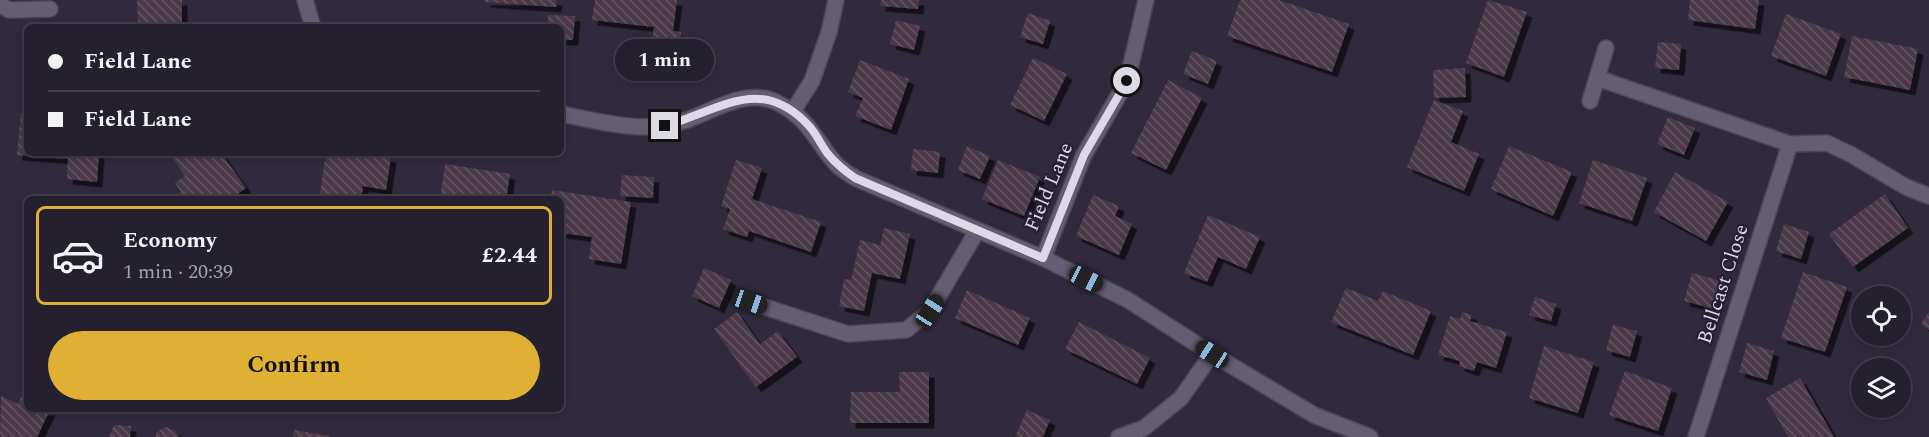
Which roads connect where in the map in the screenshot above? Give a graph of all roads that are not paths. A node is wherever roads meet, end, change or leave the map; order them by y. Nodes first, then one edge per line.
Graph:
1 (305, 0) edge
2 (836, 0) edge
3 (1146, 0) edge
4 (0, 5) edge
5 (50, 9) dead end
6 (312, 24) edge
7 (1606, 48) dead end
8 (1597, 78) junction
9 (1590, 101) dead end
10 (794, 111) junction
11 (564, 114) edge
12 (1790, 144) junction
13 (1929, 196) edge
14 (977, 231) junction
15 (1043, 258) junction
16 (750, 302) dead end
17 (1212, 354) junction
18 (1119, 437) edge
19 (1370, 437) edge
20 (1696, 437) edge

1 - 6 street
2 - 10 street
3 - 15 street, Field Lane
4 - 5 street
7 - 8 street
8 - 9 street
8 - 12 street
10 - 11 street, Field Lane
10 - 14 street, Field Lane
12 - 13 street
12 - 20 street, Bellcast Close
14 - 15 street, Field Lane
14 - 16 street
15 - 17 street, Field Lane
17 - 18 street
17 - 19 street, Field Lane

